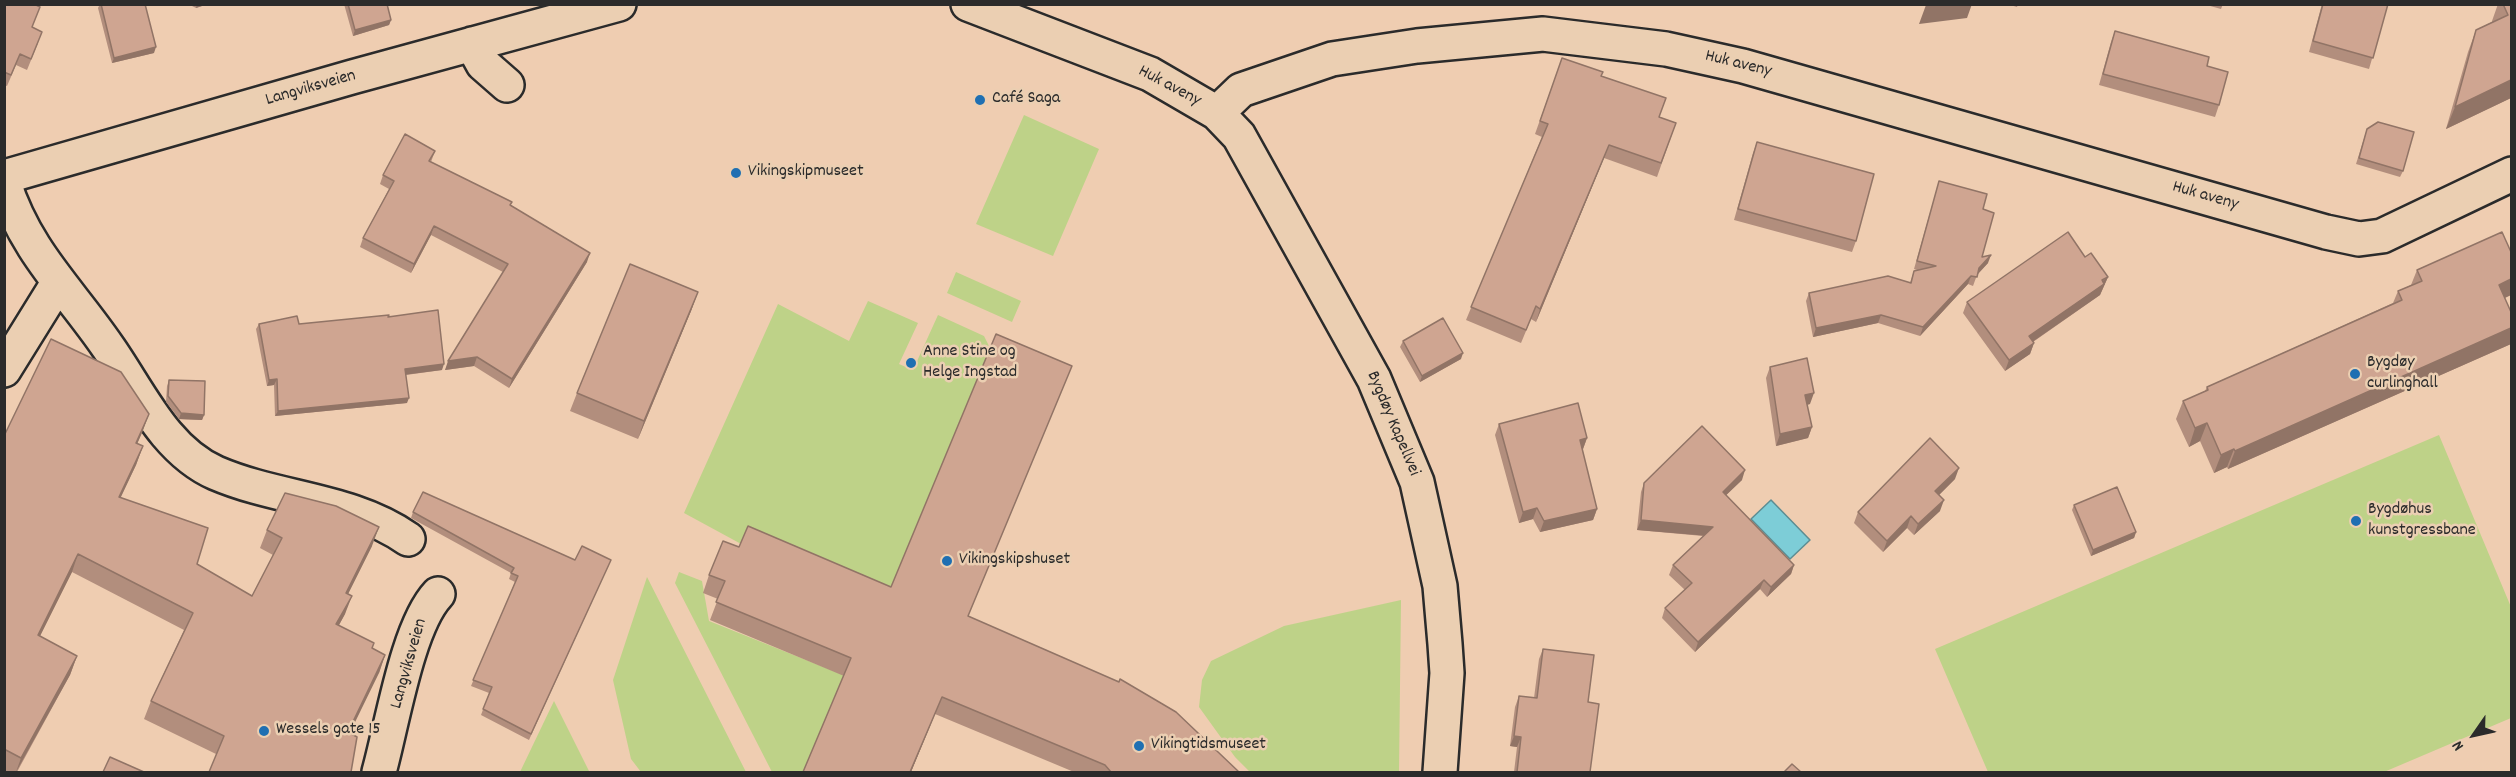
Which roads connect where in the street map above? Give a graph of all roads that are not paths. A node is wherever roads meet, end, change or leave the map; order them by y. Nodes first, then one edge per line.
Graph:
1 (619, 4) edge
2 (968, 4) edge
3 (472, 44) junction
4 (507, 85) dead end
5 (1217, 113) junction
6 (2511, 174) edge
7 (4, 177) edge
8 (4, 183) edge
9 (58, 283) junction
10 (4, 370) edge
11 (408, 539) dead end
12 (438, 594) dead end
13 (379, 772) edge
14 (1440, 772) edge

1 - 3 street, Langviksveien
2 - 5 street, Huk aveny
3 - 4 street
3 - 7 street, Langviksveien
5 - 6 street, Huk aveny
5 - 14 street, Bygdøy Kapellvei
8 - 9 street
9 - 10 street
9 - 11 street
12 - 13 street, Langviksveien

